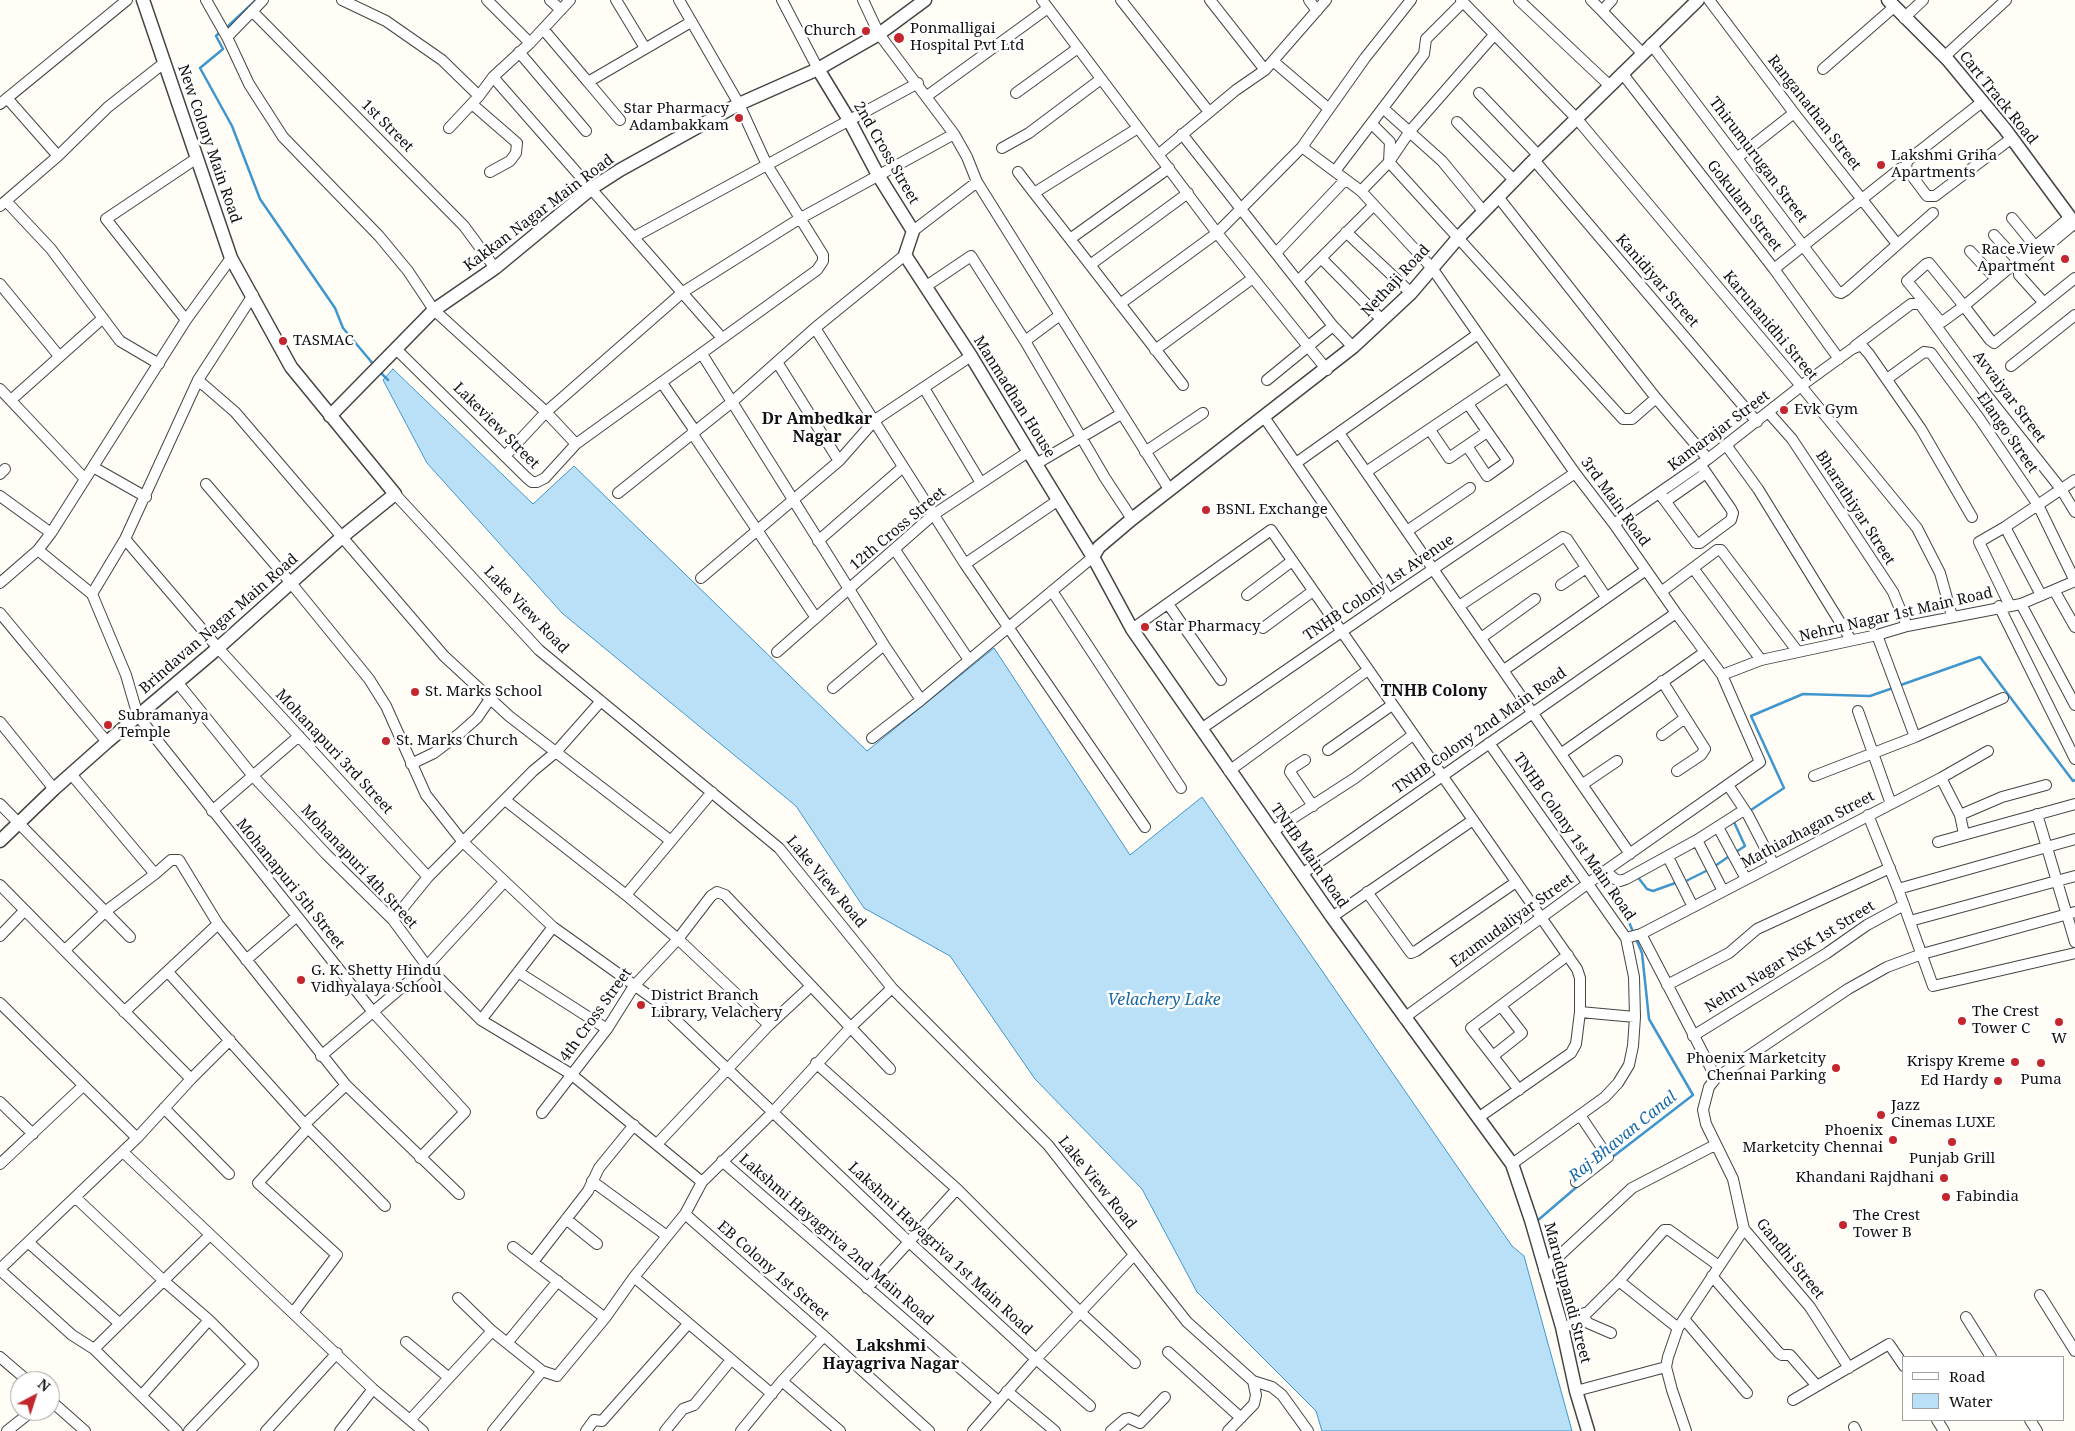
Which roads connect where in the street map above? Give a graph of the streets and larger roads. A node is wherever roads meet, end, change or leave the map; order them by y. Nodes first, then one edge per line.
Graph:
1 (127, 0) edge
2 (143, 0) edge
3 (206, 0) edge
4 (263, 0) edge
5 (342, 0) edge
6 (487, 0) edge
7 (550, 0) edge
8 (570, 0) edge
9 (616, 0) edge
10 (679, 0) edge
11 (782, 0) edge
12 (863, 0) edge
13 (925, 0) edge
14 (1122, 0) edge
15 (1210, 0) edge
16 (1309, 0) edge
17 (1326, 0) edge
18 (1411, 0) edge
19 (1519, 0) edge
20 (1591, 0) edge
21 (1612, 0) edge
22 (1708, 0) edge
23 (1923, 0) edge
24 (2006, 0) edge
25 (1462, 1) edge
26 (1692, 2) edge
27 (1045, 4) edge
28 (1891, 4) edge
29 (561, 10) junction
30 (252, 11) junction
31 (1317, 11) junction
32 (1602, 11) junction
33 (1904, 18) junction
34 (691, 22) junction
35 (543, 29) junction
36 (224, 33) junction
37 (879, 34) junction
38 (1494, 35) junction
39 (530, 43) junction
40 (644, 48) junction
41 (1078, 48) junction
42 (1647, 48) junction
43 (518, 52) junction
44 (1944, 57) junction
45 (1273, 61) junction
46 (164, 62) junction
47 (818, 68) junction
48 (1823, 69) dead end
49 (1265, 70) junction
50 (1622, 73) junction
51 (493, 77) junction
52 (1101, 79) junction
53 (588, 82) junction
54 (918, 83) junction
55 (1609, 86) junction
56 (1016, 93) dead end
57 (1479, 94) dead end
58 (927, 96) junction
59 (476, 100) junction
60 (3, 101) edge
61 (1982, 102) junction
62 (739, 104) junction
63 (1329, 109) junction
64 (1384, 109) junction
65 (1209, 112) junction
66 (1794, 113) junction
67 (1577, 119) junction
68 (620, 120) dead end
69 (849, 120) junction
70 (1458, 122) dead end
71 (1372, 124) junction
72 (448, 128) dead end
73 (1138, 128) junction
74 (586, 130) dead end
75 (1410, 131) junction
76 (954, 134) junction
77 (1182, 134) junction
78 (2012, 138) junction
79 (1302, 147) junction
80 (1002, 148) dead end
81 (1159, 154) junction
82 (58, 156) junction
83 (1738, 157) junction
84 (197, 158) junction
85 (1537, 158) junction
86 (1389, 162) junction
87 (767, 165) junction
88 (1169, 168) junction
89 (1901, 168) dead end
90 (1335, 171) junction
91 (490, 172) dead end
92 (1018, 172) dead end
93 (878, 174) junction
94 (1345, 180) junction
95 (1515, 181) junction
96 (977, 182) junction
97 (592, 188) junction
98 (1361, 191) junction
99 (1034, 193) junction
100 (1188, 193) junction
101 (1499, 198) junction
102 (1862, 199) junction
103 (3, 203) edge
104 (1374, 205) junction
105 (1240, 209) junction
106 (1484, 212) junction
107 (1933, 213) dead end
108 (2012, 218) dead end
109 (799, 219) junction
110 (2073, 221) edge
111 (913, 231) junction
112 (1217, 232) junction
113 (1346, 232) junction
114 (1994, 235) dead end
115 (634, 238) junction
116 (1458, 238) junction
117 (1070, 240) junction
118 (1897, 244) junction
119 (1803, 245) junction
120 (2035, 246) junction
121 (1970, 251) dead end
122 (1276, 253) junction
123 (904, 255) junction
124 (232, 258) junction
125 (1321, 258) junction
126 (2018, 261) junction
127 (1090, 265) junction
128 (495, 268) junction
129 (1432, 268) junction
130 (1774, 270) junction
131 (1253, 278) junction
132 (2075, 278) edge
133 (1996, 279) junction
134 (1298, 281) junction
135 (0, 284) edge
136 (925, 287) junction
137 (683, 292) junction
138 (1411, 293) junction
139 (253, 295) junction
140 (1917, 303) joint
141 (2044, 303) junction
142 (1120, 304) junction
143 (1964, 306) junction
144 (434, 310) junction
145 (1060, 315) junction
146 (2075, 315) edge
147 (103, 318) junction
148 (186, 320) junction
149 (1382, 320) junction
150 (1333, 326) junction
151 (815, 328) junction
152 (1478, 334) junction
153 (722, 338) junction
154 (1025, 340) junction
155 (1855, 346) junction
156 (1309, 347) junction
157 (1353, 347) junction
158 (396, 350) junction
159 (1156, 350) junction
160 (702, 354) junction
161 (59, 356) junction
162 (971, 356) junction
163 (1839, 359) junction
164 (777, 362) junction
165 (159, 364) junction
166 (2011, 366) dead end
167 (1327, 370) junction
168 (1508, 377) junction
169 (1887, 379) junction
170 (198, 380) junction
171 (1268, 380) dead end
172 (662, 383) junction
173 (1183, 385) dead end
174 (1801, 386) junction
175 (924, 388) junction
176 (0, 389) edge
177 (1656, 398) junction
178 (11, 400) junction
179 (732, 402) junction
180 (1468, 404) junction
181 (546, 412) junction
182 (1203, 412) dead end
183 (1769, 413) junction
184 (1122, 414) junction
185 (330, 416) junction
186 (1264, 417) junction
187 (874, 420) junction
188 (1757, 422) junction
189 (1430, 430) junction
190 (694, 432) junction
191 (1487, 432) junction
192 (1338, 433) junction
193 (1082, 438) junction
194 (576, 444) junction
195 (1726, 445) junction
196 (1467, 446) junction
197 (1028, 452) junction
198 (1145, 452) junction
199 (506, 456) junction
200 (838, 461) junction
201 (1296, 463) junction
202 (1036, 464) junction
203 (1705, 465) junction
204 (904, 466) junction
205 (93, 467) junction
206 (1366, 472) junction
207 (1575, 473) junction
208 (85, 479) junction
209 (2075, 480) edge
210 (981, 483) junction
211 (206, 484) dead end
212 (1470, 488) dead end
213 (1169, 489) junction
214 (2061, 489) junction
215 (618, 493) dead end
216 (394, 494) junction
217 (0, 496) edge
218 (146, 497) junction
219 (1663, 497) junction
220 (792, 499) junction
221 (1058, 501) junction
222 (2038, 505) junction
223 (2075, 512) edge
224 (933, 515) junction
225 (1972, 517) dead end
226 (1132, 519) junction
227 (1614, 524) junction
228 (2005, 527) junction
229 (756, 531) junction
230 (1407, 531) junction
231 (51, 533) junction
232 (342, 537) junction
233 (126, 539) junction
234 (818, 541) junction
235 (38, 550) junction
236 (895, 550) junction
237 (1093, 558) junction
238 (1292, 561) junction
239 (965, 564) junction
240 (1586, 568) junction
241 (1693, 568) junction
242 (1433, 569) junction
243 (1646, 570) junction
244 (701, 578) dead end
245 (1, 580) edge
246 (2075, 581) edge
247 (291, 584) junction
248 (1561, 585) dead end
249 (848, 590) junction
250 (2054, 590) junction
251 (1052, 591) junction
252 (1313, 591) junction
253 (1662, 592) junction
254 (92, 594) junction
255 (2041, 595) junction
256 (1247, 596) dead end
257 (1606, 597) junction
258 (1389, 599) junction
259 (1535, 599) dead end
260 (1168, 604) junction
261 (2021, 604) junction
262 (1459, 606) junction
263 (2005, 606) junction
264 (0, 613) edge
265 (1676, 613) junction
266 (1952, 616) junction
267 (816, 618) junction
268 (1907, 626) junction
269 (1009, 627) junction
270 (2075, 627) edge
271 (1263, 628) dead end
272 (1132, 629) junction
273 (1342, 632) junction
274 (1877, 635) junction
275 (1481, 638) junction
276 (1851, 640) junction
277 (884, 645) junction
278 (218, 648) junction
279 (777, 652) dead end
280 (1705, 652) junction
281 (1798, 652) junction
282 (970, 660) junction
283 (1761, 660) junction
284 (1368, 670) junction
285 (1504, 670) junction
286 (1722, 675) junction
287 (1221, 680) dead end
288 (1662, 681) junction
289 (177, 682) junction
290 (833, 688) dead end
291 (2003, 698) dead end
292 (490, 699) junction
293 (921, 700) junction
294 (601, 701) junction
295 (1392, 705) junction
296 (2075, 705) edge
297 (1858, 711) dead end
298 (1534, 712) junction
299 (138, 716) junction
300 (1685, 718) junction
301 (0, 722) edge
302 (1201, 729) junction
303 (1413, 735) junction
304 (1662, 735) dead end
305 (299, 736) junction
306 (872, 738) dead end
307 (1915, 738) junction
308 (107, 742) junction
309 (1489, 743) junction
310 (1328, 750) dead end
311 (1988, 751) dead end
312 (556, 752) junction
313 (1873, 752) junction
314 (1562, 753) junction
315 (2075, 759) edge
316 (1305, 760) dead end
317 (1617, 761) dead end
318 (1760, 762) joint
319 (411, 764) junction
320 (1230, 771) junction
321 (1677, 772) dead end
322 (71, 774) junction
323 (253, 776) junction
324 (1442, 776) junction
325 (1814, 776) dead end
326 (1941, 778) junction
327 (1583, 784) junction
328 (1728, 785) junction
329 (2046, 785) dead end
330 (54, 788) junction
331 (1182, 788) dead end
332 (712, 792) junction
333 (505, 800) junction
334 (0, 804) edge
335 (1891, 804) junction
336 (2075, 804) edge
337 (1313, 806) junction
338 (1744, 810) junction
339 (212, 811) junction
340 (2037, 814) junction
341 (1868, 815) junction
342 (1960, 815) junction
343 (1473, 820) junction
344 (19, 824) junction
345 (1718, 826) junction
346 (1145, 827) dead end
347 (1273, 832) junction
348 (1964, 834) junction
349 (2075, 839) edge
350 (671, 840) junction
351 (1697, 840) junction
352 (0, 841) edge
353 (463, 842) junction
354 (1938, 842) dead end
355 (2048, 847) junction
356 (1630, 854) junction
357 (1668, 857) junction
358 (1774, 865) junction
359 (1890, 868) junction
360 (1605, 872) junction
361 (155, 874) junction
362 (1302, 874) junction
363 (2075, 876) edge
364 (428, 877) junction
365 (1746, 879) junction
366 (2057, 881) junction
367 (504, 882) junction
368 (1516, 882) junction
369 (1589, 883) junction
370 (0, 885) edge
371 (1898, 888) junction
372 (1723, 891) junction
373 (1367, 892) junction
374 (626, 895) junction
375 (1904, 904) junction
376 (1693, 908) junction
377 (25, 910) junction
378 (106, 911) junction
379 (2071, 913) edge
380 (296, 916) junction
381 (1332, 917) junction
382 (1542, 918) junction
383 (394, 920) junction
384 (1910, 921) junction
385 (218, 924) junction
386 (553, 927) junction
387 (0, 936) edge
388 (1634, 936) junction
389 (130, 937) dead end
390 (678, 939) junction
391 (2075, 942) edge
392 (66, 950) junction
393 (2075, 953) edge
394 (1922, 954) junction
395 (1568, 955) junction
396 (246, 960) junction
397 (427, 966) junction
398 (168, 972) junction
399 (518, 972) junction
400 (1667, 985) junction
401 (634, 986) junction
402 (811, 986) junction
403 (892, 988) junction
404 (0, 1003) edge
405 (1501, 1006) junction
406 (124, 1012) junction
407 (372, 1012) junction
408 (1580, 1012) junction
409 (1635, 1017) junction
410 (1404, 1018) junction
411 (482, 1020) junction
412 (769, 1025) junction
413 (851, 1027) junction
414 (607, 1030) junction
415 (1693, 1036) junction
416 (230, 1040) junction
417 (321, 1056) junction
418 (1493, 1056) junction
419 (816, 1063) junction
420 (890, 1069) dead end
421 (728, 1070) junction
422 (571, 1074) junction
423 (1716, 1078) junction
424 (191, 1079) junction
425 (346, 1085) junction
426 (83, 1086) junction
427 (1519, 1090) junction
428 (0, 1102) edge
429 (164, 1108) junction
430 (542, 1113) dead end
431 (772, 1113) junction
432 (1580, 1115) junction
433 (1478, 1118) junction
434 (634, 1125) junction
435 (307, 1126) junction
436 (33, 1134) junction
437 (137, 1138) junction
438 (657, 1144) junction
439 (1715, 1145) junction
440 (123, 1152) junction
441 (420, 1158) junction
442 (722, 1161) junction
443 (0, 1164) edge
444 (1512, 1164) junction
445 (229, 1174) dead end
446 (592, 1181) junction
447 (702, 1182) junction
448 (1576, 1182) dead end
449 (957, 1189) junction
450 (459, 1194) dead end
451 (76, 1198) junction
452 (385, 1206) dead end
453 (685, 1214) junction
454 (566, 1219) junction
455 (1744, 1229) junction
456 (210, 1235) junction
457 (667, 1236) junction
458 (908, 1241) junction
459 (29, 1244) junction
460 (597, 1244) dead end
461 (514, 1246) dead end
462 (1134, 1255) junction
463 (533, 1262) junction
464 (1719, 1266) junction
465 (0, 1269) edge
466 (1544, 1270) junction
467 (1712, 1276) junction
468 (634, 1277) junction
469 (164, 1281) junction
470 (558, 1281) junction
471 (1620, 1281) junction
472 (866, 1288) junction
473 (2040, 1295) dead end
474 (458, 1298) dead end
475 (293, 1313) junction
476 (1081, 1313) junction
477 (1582, 1314) junction
478 (1966, 1317) dead end
479 (606, 1318) junction
480 (1684, 1318) junction
481 (209, 1320) junction
482 (119, 1323) junction
483 (688, 1324) junction
484 (1562, 1327) junction
485 (1678, 1328) junction
486 (492, 1330) junction
487 (1611, 1332) dead end
488 (824, 1336) junction
489 (406, 1342) dead end
490 (507, 1343) junction
491 (94, 1349) junction
492 (2075, 1351) edge
493 (1168, 1352) dead end
494 (337, 1353) junction
495 (1990, 1356) edge
496 (0, 1357) edge
497 (1036, 1359) junction
498 (731, 1360) junction
499 (1135, 1363) dead end
500 (1902, 1363) edge
501 (1666, 1367) junction
502 (1849, 1368) junction
503 (16, 1371) edge
504 (542, 1371) junction
505 (448, 1378) junction
506 (782, 1381) junction
507 (1253, 1381) junction
508 (1817, 1386) junction
509 (373, 1389) junction
510 (1007, 1391) junction
511 (1576, 1391) junction
512 (1747, 1393) dead end
513 (772, 1394) junction
514 (142, 1395) junction
515 (1165, 1397) dead end
516 (1792, 1400) dead end
517 (998, 1401) junction
518 (1090, 1406) dead end
519 (60, 1409) edge
520 (1241, 1418) junction
521 (410, 1420) junction
522 (20, 1421) edge
523 (7, 1431) edge
524 (85, 1431) edge
525 (176, 1431) edge
526 (189, 1431) edge
527 (266, 1431) edge
528 (340, 1431) edge
529 (422, 1431) edge
530 (493, 1431) edge
531 (586, 1431) edge
532 (665, 1431) edge
533 (741, 1431) edge
534 (840, 1431) edge
535 (929, 1431) edge
536 (973, 1431) edge
537 (1055, 1431) edge
538 (1111, 1431) edge
539 (1228, 1431) edge
540 (1308, 1431) edge
541 (1588, 1431) edge
542 (1686, 1431) edge

1 - 60 street
2 - 46 street, New Colony Main Road
3 - 36 street
4 - 30 street
5 - 59 street
6 - 39 street
7 - 29 street
8 - 29 street
9 - 40 street
10 - 34 street
11 - 47 street
12 - 37 street
13 - 37 street, Kakkan Nagar Main Road
14 - 65 street
15 - 49 street
16 - 31 street
17 - 31 street
18 - 63 street
19 - 55 street
20 - 32 street, Thirumurugan Street
21 - 32 street
22 - 66 street, Ranganathan Street
23 - 33 street
24 - 44 street
25 - 38 street, Karunanidhi Street
25 - 64 street
26 - 42 street, Nethaji Road
27 - 41 street
27 - 58 street
28 - 33 street, Cart Track Road
28 - 48 street
29 - 35 street
30 - 36 street
30 - 128 street, 1st Street
31 - 45 street
32 - 42 street, Thirumurugan Street
33 - 44 street, Cart Track Road
34 - 40 street
34 - 62 street
35 - 39 street
35 - 53 street
36 - 144 street
37 - 47 street, Kakkan Nagar Main Road
37 - 54 street
38 - 67 street, Karunanidhi Street
38 - 75 street
39 - 43 street
40 - 53 street
41 - 52 street
41 - 56 street
42 - 50 street, Nethaji Road
42 - 83 street, Thirumurugan Street
43 - 51 street
43 - 74 street
44 - 61 street, Cart Track Road
45 - 49 street
45 - 63 street
46 - 82 street
46 - 84 street, New Colony Main Road
47 - 62 street, Kakkan Nagar Main Road
47 - 69 street, 2nd Cross Street
49 - 65 street
50 - 55 street, Nethaji Road
50 - 130 street, Gokulam Street
51 - 59 street
51 - 97 street
52 - 73 street
52 - 80 street
53 - 68 street
54 - 58 street
54 - 69 street
55 - 67 street, Nethaji Road
57 - 85 street, Kanidiyar Street
58 - 76 street
59 - 72 street
59 - 91 street
60 - 82 street
61 - 78 street, Cart Track Road
61 - 78 street
62 - 87 street
62 - 97 street, Kakkan Nagar Main Road
63 - 79 street
64 - 71 street
64 - 75 street
65 - 77 street
66 - 83 street
66 - 102 street, Ranganathan Street
67 - 85 street, Nethaji Road
67 - 174 street, Karunanidhi Street
69 - 87 street
69 - 93 street, 2nd Cross Street
70 - 95 street
71 - 86 street
71 - 90 street
73 - 81 street
73 - 99 street
75 - 86 street
75 - 106 street
76 - 93 street
76 - 96 street
77 - 81 street
77 - 105 street
78 - 110 street, Cart Track Road
79 - 90 street, 3rd Main Road
79 - 105 street
81 - 88 street
82 - 103 street
83 - 119 street, Thirumurugan Street
84 - 124 street, New Colony Main Road
84 - 148 street
85 - 95 street, Nethaji Road
85 - 188 street, Kanidiyar Street
86 - 98 street
86 - 116 street
87 - 109 street
87 - 115 street
88 - 100 street
88 - 117 street
89 - 102 street
90 - 94 street, 3rd Main Road
92 - 99 street
93 - 109 street
93 - 111 street, 2nd Cross Street
94 - 98 street, 3rd Main Road
94 - 122 street
95 - 101 street, Nethaji Road
96 - 111 street
96 - 145 street
97 - 115 street
97 - 128 street, Kakkan Nagar Main Road
98 - 104 street, 3rd Main Road
99 - 117 street
100 - 112 street
100 - 127 street
101 - 106 street, Nethaji Road
101 - 177 street
102 - 118 street, Ranganathan Street
102 - 119 street
103 - 147 street
104 - 113 street
104 - 129 street, 3rd Main Road
105 - 112 street
105 - 122 street
106 - 116 street, Nethaji Road
107 - 118 street
108 - 120 street
109 - 137 street
109 - 153 street
110 - 120 street
110 - 141 street
111 - 123 street
112 - 131 street
112 - 142 street
113 - 125 street
113 - 138 street
114 - 126 street
115 - 137 street
116 - 129 street, Nethaji Road
116 - 177 street
117 - 127 street
118 - 119 street, Thirumurugan Street
119 - 130 street
120 - 126 street
121 - 133 street
122 - 134 street
123 - 136 street, Manmadhan House
123 - 151 street
124 - 139 street, New Colony Main Road
124 - 148 street
125 - 134 street
125 - 149 street
126 - 133 street
127 - 142 street
128 - 144 street, Kakkan Nagar Main Road
129 - 138 street, Nethaji Road
129 - 152 street, 3rd Main Road
130 - 163 street, Gokulam Street
131 - 156 street
131 - 159 street
132 - 141 street
133 - 143 street
134 - 150 street
135 - 161 street
136 - 154 street
136 - 162 street, Manmadhan House
137 - 153 street
137 - 181 street
138 - 149 street, Nethaji Road
139 - 170 street
139 - 185 street, Lake View Road
140 - 155 street, Kamarajar Street
140 - 214 street, Avvaiyar Street
141 - 143 street
142 - 159 street
143 - 143 street
144 - 158 street, Kakkan Nagar Main Road
144 - 181 street
145 - 154 street
145 - 184 street
146 - 166 street
147 - 161 street
147 - 165 street
148 - 165 street
149 - 157 street, Nethaji Road
150 - 156 street
150 - 157 street
151 - 164 street
151 - 187 street
152 - 168 street, 3rd Main Road
152 - 192 street
153 - 160 street
154 - 193 street
155 - 163 street, Kamarajar Street
155 - 169 street
156 - 167 street
156 - 171 street
157 - 167 street, Nethaji Road
158 - 185 street, Kakkan Nagar Main Road
158 - 199 street, Lakeview Street
159 - 173 street
160 - 172 street
160 - 179 street
161 - 178 street
162 - 175 street
162 - 197 street, Manmadhan House
163 - 174 street, Kamarajar Street
164 - 179 street
164 - 200 street
165 - 205 street
167 - 186 street, Nethaji Road
168 - 180 street
168 - 207 street, 3rd Main Road
169 - 222 street, Elango Street
169 - 225 street
170 - 218 street
170 - 232 street
172 - 190 street
172 - 194 street
174 - 183 street, Kamarajar Street
174 - 266 street, Karunanidhi Street
175 - 187 street
175 - 210 street
176 - 178 street
177 - 203 street
178 - 208 street
179 - 190 street
179 - 220 street
180 - 189 street
180 - 191 street
181 - 194 street
181 - 199 street
182 - 198 street
183 - 188 street, Kamarajar Street
183 - 268 street, Bharathiyar Street
184 - 193 street
184 - 198 street
185 - 216 street, Lake View Road
186 - 201 street
186 - 213 street, Nethaji Road
187 - 200 street
187 - 204 street
188 - 195 street, Kamarajar Street
189 - 196 street
189 - 206 street
190 - 215 street
190 - 229 street
191 - 196 street
191 - 196 street
192 - 201 street
192 - 206 street
193 - 202 street
193 - 226 street
194 - 199 street, Lakeview Street
195 - 203 street, Kamarajar Street
195 - 276 street
197 - 202 street, Manmadhan House
197 - 210 street, 12th Cross Street
198 - 213 street
200 - 220 street
201 - 258 street
202 - 221 street, Manmadhan House
203 - 219 street, Kamarajar Street
203 - 219 street
204 - 224 street
204 - 234 street
205 - 208 street
205 - 218 street
206 - 230 street
207 - 227 street, 3rd Main Road
207 - 242 street, TNHB Colony 1st Avenue
208 - 231 street
209 - 214 street
210 - 224 street, 12th Cross Street
211 - 247 street, Lakshmi Hayagriva 1st Main Road
212 - 230 street
213 - 226 street, Nethaji Road
214 - 222 street
214 - 223 street, Avvaiyar Street
216 - 232 street, Brindavan Nagar Main Road
216 - 294 street, Lake View Road
217 - 231 street
218 - 233 street
219 - 227 street, Kamarajar Street
220 - 229 street
220 - 234 street
221 - 237 street, Manmadhan House
221 - 239 street
222 - 228 street
222 - 246 street, Elango Street
224 - 236 street, 12th Cross Street
224 - 239 street
226 - 237 street, Nethaji Road
227 - 243 street, 3rd Main Road
228 - 255 street
228 - 263 street
229 - 244 street
229 - 267 street
230 - 242 street
231 - 235 street
232 - 247 street, Brindavan Nagar Main Road
232 - 292 street
233 - 254 street
233 - 278 street, Mohanapuri 3rd Street
234 - 249 street
235 - 245 street
235 - 254 street
236 - 249 street, 12th Cross Street
236 - 282 street
237 - 251 street
237 - 272 street, TNHB Main Road
238 - 252 street
238 - 256 street
238 - 260 street
239 - 269 street
240 - 248 street
240 - 257 street
240 - 262 street
241 - 253 street
241 - 281 street
241 - 283 street
242 - 258 street, TNHB Colony 1st Avenue
242 - 262 street
243 - 253 street, 3rd Main Road
243 - 257 street
246 - 250 street, Nehru Nagar 1st Main Road
247 - 278 street, Brindavan Nagar Main Road
247 - 319 street, Lakshmi Hayagriva 1st Main Road
249 - 267 street, 12th Cross Street
249 - 277 street
250 - 255 street, Nehru Nagar 1st Main Road
250 - 270 street
251 - 269 street
251 - 331 street
252 - 271 street
252 - 273 street
253 - 265 street, 3rd Main Road
254 - 299 street
255 - 261 street, Nehru Nagar 1st Main Road
257 - 285 street
258 - 273 street, TNHB Colony 1st Avenue
259 - 275 street
260 - 272 street
260 - 287 street
261 - 263 street, Nehru Nagar 1st Main Road
261 - 296 street
262 - 275 street
263 - 266 street, Nehru Nagar 1st Main Road
263 - 315 street
264 - 308 street
265 - 280 street, 3rd Main Road
265 - 298 street, TNHB Colony 2nd Main Road
266 - 268 street, Nehru Nagar 1st Main Road
267 - 279 street, 12th Cross Street
268 - 274 street, Nehru Nagar 1st Main Road
269 - 282 street
269 - 346 street
272 - 302 street, TNHB Main Road
273 - 284 street
273 - 302 street, TNHB Colony 1st Avenue
274 - 276 street, Nehru Nagar 1st Main Road
274 - 307 street
275 - 285 street
276 - 281 street, Nehru Nagar 1st Main Road
277 - 290 street
277 - 293 street
278 - 289 street, Brindavan Nagar Main Road
278 - 305 street, Mohanapuri 3rd Street
280 - 286 street, 3rd Main Road
280 - 288 street
281 - 283 street, Nehru Nagar 1st Main Road
282 - 293 street
283 - 286 street, Nehru Nagar 1st Main Road
284 - 295 street
284 - 320 street
285 - 298 street
286 - 318 street, 3rd Main Road
288 - 300 street
288 - 314 street
289 - 299 street, Brindavan Nagar Main Road
289 - 323 street, Mohanapuri 4th Street
291 - 307 street
292 - 312 street
292 - 319 street
293 - 306 street
294 - 312 street
294 - 332 street, Lake View Road
295 - 303 street
295 - 310 street
297 - 313 street
298 - 309 street, TNHB Colony 2nd Main Road
298 - 314 street
299 - 308 street, Brindavan Nagar Main Road
299 - 339 street, Mohanapuri 5th Street
300 - 304 street
300 - 321 street
301 - 330 street
302 - 320 street, TNHB Main Road
303 - 324 street
303 - 337 street
305 - 323 street
305 - 364 street, Mohanapuri 3rd Street
307 - 313 street
308 - 322 street, Brindavan Nagar Main Road
309 - 324 street, TNHB Colony 2nd Main Road
309 - 369 street, TNHB Colony 1st Main Road
311 - 326 street, Mathiazhagan Street
312 - 333 street
312 - 350 street
313 - 325 street
313 - 335 street
314 - 327 street
316 - 337 street
317 - 327 street
318 - 328 street, Ezumudaliyar Street
319 - 353 street, Lakshmi Hayagriva 1st Main Road
320 - 347 street, TNHB Main Road
322 - 330 street, Brindavan Nagar Main Road
322 - 361 street
323 - 339 street
323 - 383 street, Mohanapuri 4th Street
324 - 343 street
324 - 362 street, TNHB Colony 2nd Main Road
326 - 335 street, Mathiazhagan Street
326 - 342 street
327 - 356 street
328 - 338 street
328 - 356 street, Ezumudaliyar Street
329 - 342 street
330 - 344 street, Brindavan Nagar Main Road
332 - 350 street
332 - 403 street, Lake View Road
333 - 353 street
333 - 374 street
334 - 344 street
335 - 341 street, Mathiazhagan Street
336 - 340 street
337 - 347 street
338 - 345 street
338 - 358 street
339 - 380 street, Mohanapuri 5th Street
340 - 348 street
340 - 355 street
341 - 358 street, Mathiazhagan Street
341 - 359 street
342 - 348 street
343 - 368 street
343 - 373 street
344 - 352 street, Brindavan Nagar Main Road
344 - 378 street
345 - 351 street
345 - 365 street
347 - 362 street, TNHB Main Road
348 - 354 street
349 - 355 street
350 - 374 street
351 - 357 street
351 - 372 street
353 - 364 street
353 - 367 street, Lakshmi Hayagriva 1st Main Road
355 - 366 street
355 - 371 street
356 - 360 street, Ezumudaliyar Street
357 - 360 street
357 - 376 street
358 - 365 street, Mathiazhagan Street
359 - 371 street
359 - 400 street
360 - 369 street, Ezumudaliyar Street
361 - 378 street
361 - 385 street
362 - 381 street, TNHB Main Road
363 - 366 street
364 - 383 street
365 - 372 street, Mathiazhagan Street
366 - 379 street
366 - 384 street
367 - 386 street, Lakshmi Hayagriva 1st Main Road
367 - 397 street
368 - 373 street
368 - 382 street
369 - 382 street, Ezumudaliyar Street
369 - 388 street, TNHB Colony 1st Main Road
370 - 377 street
371 - 375 street
372 - 376 street, Mathiazhagan Street
373 - 381 street
374 - 390 street
375 - 384 street
375 - 415 street, Nehru Nagar NSK 1st Street
376 - 388 street, Mathiazhagan Street
377 - 387 street
377 - 392 street
378 - 389 street
378 - 392 street
379 - 391 street
379 - 394 street
380 - 396 street
380 - 407 street, Mohanapuri 5th Street
381 - 410 street, TNHB Main Road
382 - 395 street
382 - 410 street, Ezumudaliyar Street
383 - 397 street, Mohanapuri 4th Street
384 - 394 street
385 - 396 street
385 - 398 street
386 - 399 street
386 - 401 street, Lakshmi Hayagriva 1st Main Road
388 - 400 street
388 - 409 street, TNHB Colony 1st Main Road
390 - 401 street, 4th Cross Street
390 - 402 street, 4th Cross Street
390 - 412 street
392 - 406 street
393 - 394 street
394 - 423 street
395 - 405 street
395 - 408 street
396 - 417 street
397 - 407 street
397 - 411 street, Mohanapuri 4th Street
398 - 406 street
398 - 416 street
399 - 411 street
399 - 414 street
400 - 415 street
401 - 414 street, 4th Cross Street
401 - 421 street, Lakshmi Hayagriva 1st Main Road
402 - 412 street
402 - 413 street
403 - 413 street
403 - 462 street, Lake View Road
404 - 426 street
405 - 418 street
405 - 418 street
406 - 424 street
407 - 417 street
407 - 441 street, Mohanapuri 5th Street
408 - 409 street
408 - 427 street
409 - 432 street, TNHB Colony 1st Main Road
410 - 433 street, TNHB Main Road
411 - 422 street, Mohanapuri 4th Street
412 - 421 street
413 - 419 street
413 - 420 street
414 - 422 street, 4th Cross Street
415 - 423 street
416 - 424 street
416 - 435 street
417 - 425 street
418 - 427 street
419 - 431 street
419 - 449 street
421 - 431 street, Lakshmi Hayagriva 1st Main Road
421 - 438 street
422 - 430 street, 4th Cross Street
422 - 434 street, Mohanapuri 4th Street
423 - 439 street, Gandhi Street
424 - 429 street
425 - 435 street
425 - 441 street
426 - 436 street
426 - 437 street
427 - 433 street
428 - 436 street
429 - 437 street
429 - 445 street
431 - 442 street
431 - 458 street, Lakshmi Hayagriva 1st Main Road
432 - 444 street, TNHB Colony 1st Main Road
432 - 448 street
433 - 444 street, TNHB Main Road
434 - 438 street, Mohanapuri 4th Street
434 - 446 street
435 - 452 street
435 - 475 street
436 - 443 street
437 - 440 street
438 - 447 street, Mohanapuri 4th Street
439 - 455 street, Gandhi Street
439 - 466 street
440 - 451 street
440 - 456 street
441 - 450 street
442 - 447 street
442 - 472 street, Lakshmi Hayagriva 2nd Main Road
444 - 466 street, Marudupandi Street
446 - 454 street
446 - 457 street
447 - 453 street
449 - 458 street
449 - 476 street
451 - 459 street
451 - 469 street
453 - 457 street
453 - 488 street, EB Colony 1st Street
454 - 460 street
454 - 463 street
455 - 464 street
455 - 502 street, Gandhi Street
456 - 469 street
456 - 475 street
457 - 468 street
458 - 472 street
458 - 497 street, Lakshmi Hayagriva 1st Main Road
459 - 465 street
459 - 482 street
461 - 463 street
462 - 476 street
462 - 507 street, Lake View Road
463 - 470 street
464 - 467 street
464 - 471 street
465 - 491 street
466 - 484 street, Marudupandi Street
467 - 480 street
467 - 508 street
468 - 479 street
468 - 483 street
469 - 481 street
469 - 482 street
470 - 479 street
470 - 490 street
471 - 477 street
471 - 485 street
472 - 517 street, Lakshmi Hayagriva 2nd Main Road
473 - 492 street
474 - 486 street
475 - 494 street
476 - 497 street
476 - 499 street
477 - 484 street
477 - 487 street
478 - 495 street
479 - 504 street
480 - 485 street
480 - 512 street
481 - 514 street
481 - 526 street
482 - 491 street
483 - 498 street
483 - 531 street
484 - 511 street, Marudupandi Street
485 - 501 street
486 - 490 street
486 - 505 street
488 - 506 street
488 - 535 street, EB Colony 1st Street
489 - 505 street
490 - 504 street
491 - 514 street
493 - 520 street
494 - 509 street
494 - 527 street
496 - 503 street
497 - 510 street
497 - 518 street, Lakshmi Hayagriva 1st Main Road
498 - 513 street
498 - 532 street
500 - 502 street
501 - 511 street
501 - 542 street
502 - 508 street
504 - 530 street
505 - 521 street
506 - 513 street
506 - 534 street
507 - 520 street
507 - 540 street, Lake View Road
508 - 516 street
509 - 521 street
509 - 528 street
510 - 517 street
510 - 537 street
511 - 541 street, Marudupandi Street
513 - 533 street
514 - 525 street
515 - 538 street
517 - 536 street
519 - 524 street
520 - 539 street
521 - 529 street
522 - 523 street

